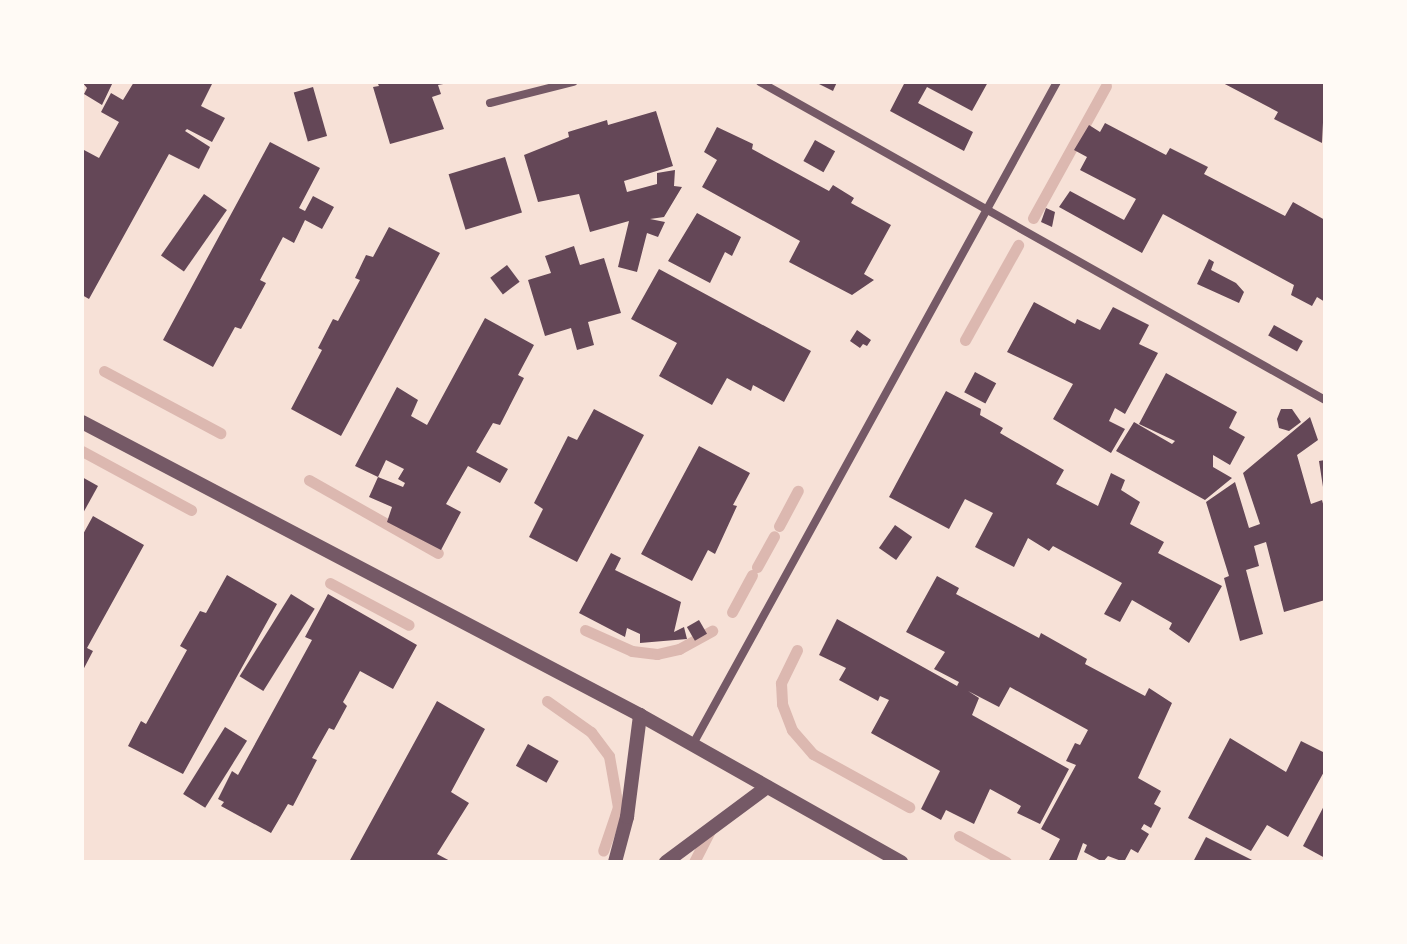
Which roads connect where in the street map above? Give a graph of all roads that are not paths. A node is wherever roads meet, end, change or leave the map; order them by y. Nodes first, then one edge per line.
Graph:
1 (573, 82) edge
2 (760, 82) edge
3 (1057, 82) edge
4 (490, 103) dead end
5 (988, 212) junction
6 (1325, 400) edge
7 (82, 422) edge
8 (640, 715) junction
9 (693, 744) junction
10 (767, 787) junction
11 (615, 862) edge
12 (666, 862) edge
13 (901, 862) edge

1 - 4 street
2 - 5 street
3 - 5 street
5 - 6 street
5 - 9 street
7 - 8 street
8 - 9 street
8 - 11 street
9 - 10 street
10 - 12 street
10 - 13 street

